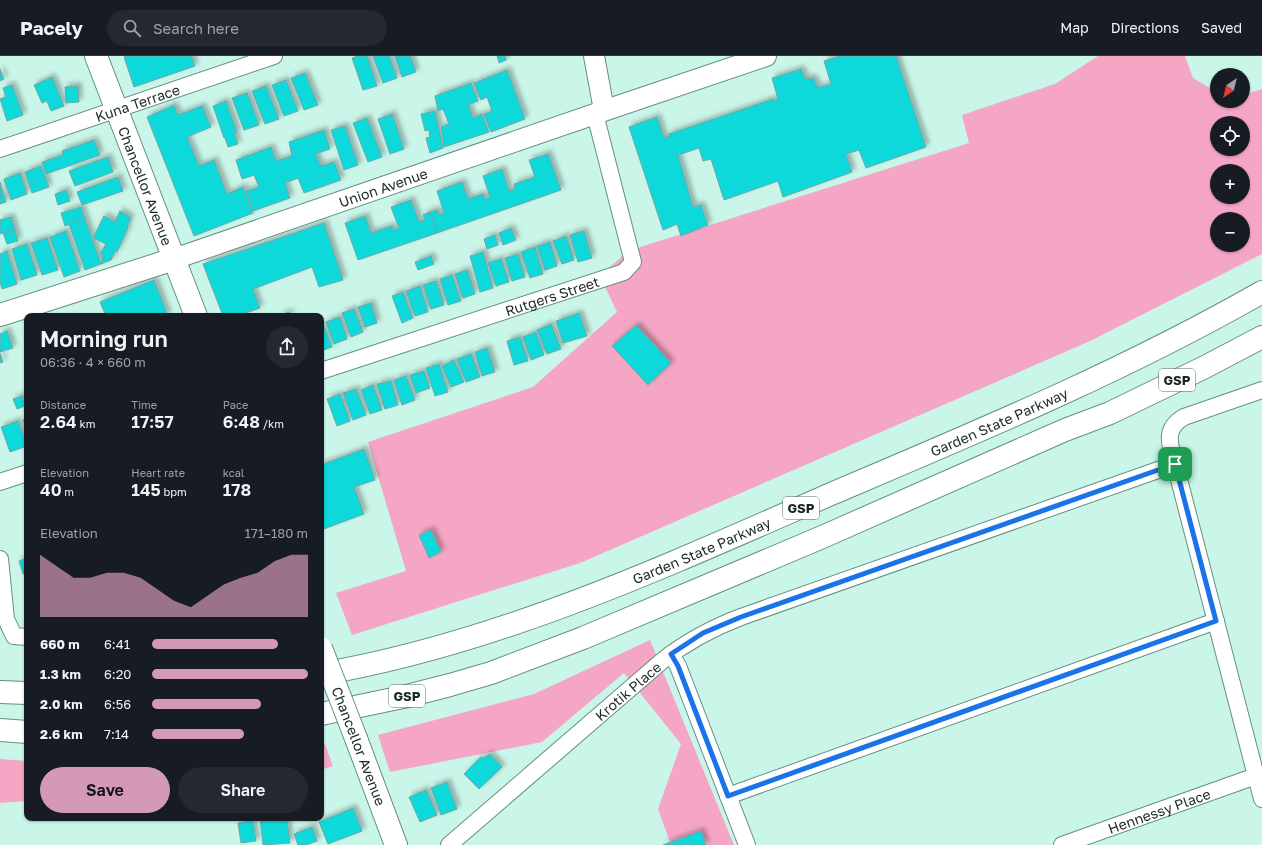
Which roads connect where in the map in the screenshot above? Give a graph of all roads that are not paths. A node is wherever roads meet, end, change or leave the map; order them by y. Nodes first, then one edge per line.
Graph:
1 (96, 56) edge
2 (274, 56) edge
3 (594, 56) edge
4 (766, 56) edge
5 (117, 110) junction
6 (600, 112) junction
7 (0, 149) edge
8 (174, 258) junction
9 (1262, 292) edge
10 (195, 313) edge
11 (0, 315) edge
12 (1262, 337) edge
13 (324, 370) edge
14 (1262, 390) edge
15 (1175, 464) junction
16 (24, 474) edge
17 (0, 482) edge
18 (0, 559) edge
19 (1216, 621) junction
20 (24, 637) edge
21 (671, 654) junction
22 (324, 656) edge
23 (324, 673) edge
24 (0, 692) edge
25 (24, 693) edge
26 (324, 713) edge
27 (0, 730) edge
28 (24, 732) edge
29 (1256, 776) junction
30 (728, 796) junction
31 (1262, 799) edge
32 (396, 845) edge
33 (449, 845) edge
34 (747, 845) edge
35 (1062, 845) edge

1 - 5 main road, Chancellor Avenue
2 - 5 street, Kuna Terrace
3 - 6 street
4 - 6 street, Union Avenue
5 - 7 street, Kuna Terrace
5 - 8 main road, Chancellor Avenue
6 - 8 street, Union Avenue
6 - 13 street, Rutgers Street
8 - 10 main road, Chancellor Avenue
8 - 11 main road, Union Avenue
9 - 23 main road, Garden State Parkway / GSP
12 - 26 main road, GSP
14 - 15 street
15 - 19 street
15 - 21 street, Krotik Place
16 - 17 street
18 - 20 street
19 - 29 street
19 - 30 street
21 - 30 street
21 - 33 street, Krotik Place
22 - 32 main road, Chancellor Avenue, bridge
24 - 25 main road
27 - 28 main road
29 - 31 street
29 - 35 street, Hennessy Place
30 - 34 street

